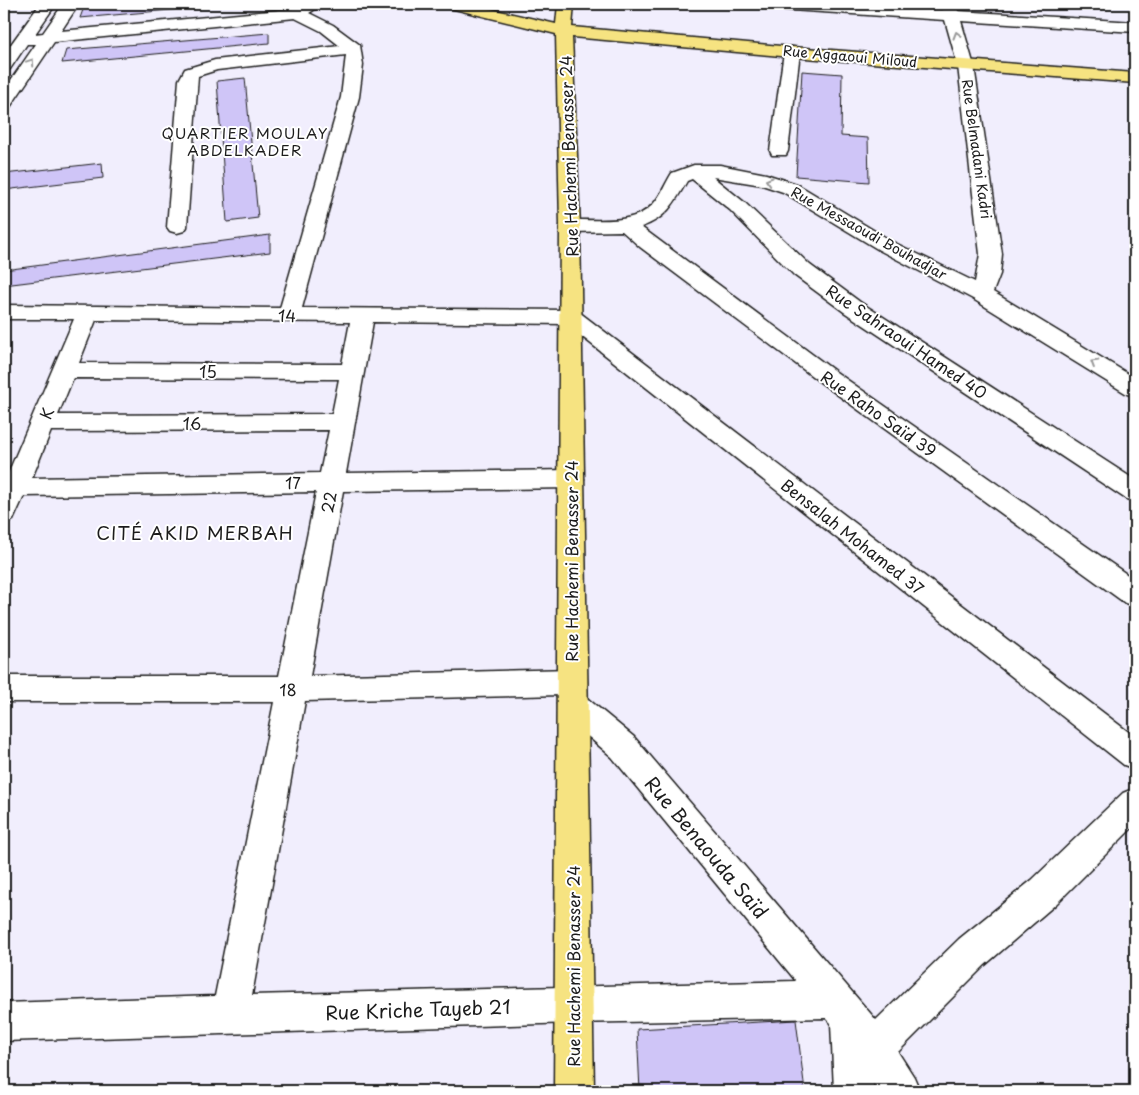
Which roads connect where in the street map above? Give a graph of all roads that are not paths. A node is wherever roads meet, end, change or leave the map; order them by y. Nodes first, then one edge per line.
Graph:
1 (48, 4) edge
2 (68, 4) edge
3 (452, 4) edge
4 (775, 4) edge
5 (305, 8) edge
6 (949, 9) edge
7 (565, 17) edge
8 (1135, 27) edge
9 (47, 39) junction
10 (22, 40) junction
11 (354, 49) junction
12 (792, 52) junction
13 (4, 65) edge
14 (966, 66) junction
15 (1135, 78) edge
16 (4, 103) edge
17 (779, 151) dead end
18 (694, 171) junction
19 (627, 225) junction
20 (570, 226) junction
21 (177, 227) dead end
22 (980, 294) junction
23 (4, 312) edge
24 (88, 313) junction
25 (289, 315) junction
26 (362, 316) junction
27 (571, 317) junction
28 (64, 370) junction
29 (352, 372) junction
30 (1135, 388) edge
31 (342, 422) junction
32 (41, 423) junction
33 (571, 479) junction
34 (332, 482) junction
35 (15, 487) junction
36 (1135, 492) edge
37 (4, 513) edge
38 (1135, 595) edge
39 (4, 689) edge
40 (290, 689) junction
41 (572, 693) junction
42 (1135, 754) edge
43 (1135, 803) edge
44 (573, 1004) junction
45 (840, 1008) junction
46 (230, 1015) junction
47 (4, 1022) edge
48 (874, 1050) junction
49 (574, 1091) edge
50 (854, 1091) edge
51 (900, 1091) edge

1 - 10 street
2 - 9 street
3 - 7 main road, Rue Aggaoui Miloud
4 - 6 street
5 - 9 street
5 - 11 street
6 - 8 street
14 -> 6 street, Rue Belmadani Kadri
7 - 12 main road, Rue Aggaoui Miloud
7 - 20 main road, Rue Hachemi Benasser 24
9 - 10 street
16 -> 9 street
10 - 13 street
11 - 21 street
11 - 25 street
12 - 14 main road, Rue Aggaoui Miloud
12 - 17 street
14 - 15 main road, Rue Aggaoui Miloud
14 - 22 street, Rue Belmadani Kadri
18 - 19 street
22 -> 18 street, Rue Messaoudi Bouhadjar
18 - 36 street, Rue Sahraoui Hamed 40
19 - 20 street
19 - 38 street, Rue Raho Saïd 39
20 - 27 main road, Rue Hachemi Benasser 24
30 -> 22 street, Rue Messaoudi Bouhadjar
23 - 24 street, 14
24 - 25 street, 14
24 - 28 street, K
25 - 26 street, 14
26 - 27 street, 14
26 - 29 street, 22
27 - 33 main road, Rue Hachemi Benasser 24
27 - 42 street, Bensalah Mohamed 37
28 - 29 street, 15
28 - 32 street, K
29 - 31 street, 22
31 - 32 street, 16
31 - 34 street, 22
32 - 35 street, K
33 - 34 street, 17
33 - 41 main road, Rue Hachemi Benasser 24
34 - 35 street, 17
34 - 40 street, 22
35 - 37 street, K
39 - 40 street, 18
40 - 41 street, 18
40 - 46 street, 22
41 - 44 main road, Rue Hachemi Benasser 24
41 - 45 street, Rue Benaouda Saïd
43 - 48 street
44 - 45 street, Rue Kriche Tayeb 21
44 - 46 street, Rue Kriche Tayeb 21
44 - 49 main road, Rue Hachemi Benasser 24
45 - 48 street, Rue Benaouda Saïd
45 - 50 street
46 - 47 street, Rue Kriche Tayeb 21
48 - 51 street, Rue Benaouda Saïd

